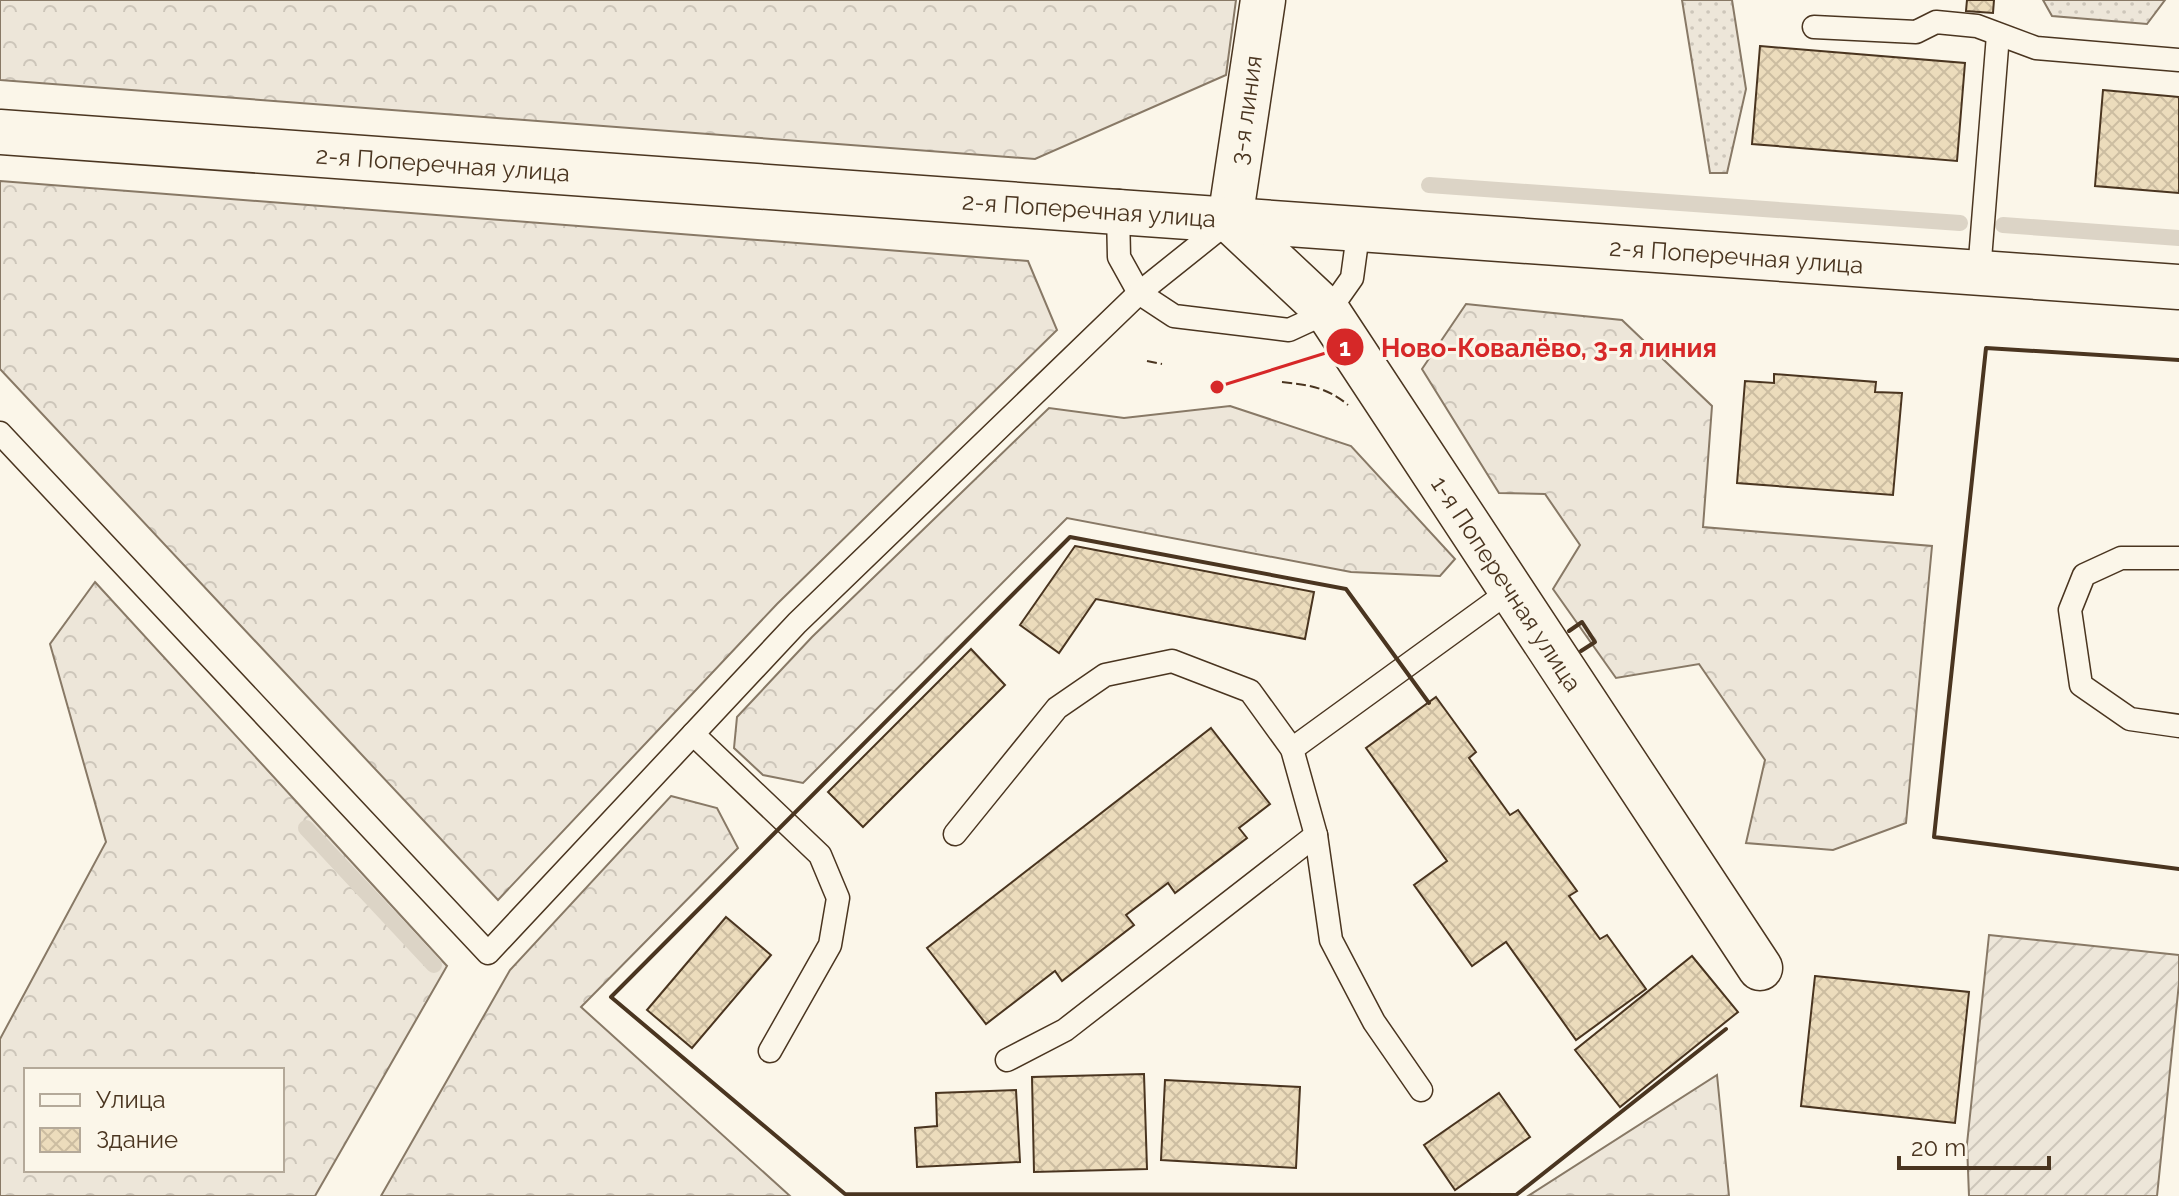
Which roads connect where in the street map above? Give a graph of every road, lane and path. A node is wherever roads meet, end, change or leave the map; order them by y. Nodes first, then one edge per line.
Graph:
1 (1263, 0) edge
2 (1814, 27) dead end
3 (1998, 35) junction
4 (2179, 60) edge
5 (0, 132) edge
6 (1118, 212) junction
7 (1230, 220) junction
8 (1359, 227) junction
9 (1979, 272) junction
10 (2179, 287) edge
11 (1139, 293) junction
12 (1328, 312) junction
13 (0, 433) edge
14 (2179, 558) edge
15 (1511, 590) junction
16 (2179, 726) edge
17 (693, 734) junction
18 (1292, 749) junction
19 (955, 834) dead end
20 (1316, 835) junction
21 (1760, 968) dead end
22 (770, 1051) dead end
23 (1007, 1060) dead end
24 (1421, 1090) dead end

1 - 7 street, 3-я линия
2 - 3 lane
3 - 4 lane
3 - 9 lane
5 - 6 street, 2-я Поперечная улица
6 - 7 street, 2-я Поперечная улица
6 - 11 lane
7 - 8 street, 2-я Поперечная улица
7 - 11 lane
7 - 12 street, 1-я Поперечная улица
8 - 9 street, 2-я Поперечная улица
8 - 12 lane
9 - 10 street, 2-я Поперечная улица
11 - 12 lane
11 - 17 lane
12 - 15 street, 1-я Поперечная улица
13 - 17 lane
14 - 16 lane
15 - 18 lane
15 - 21 street, 1-я Поперечная улица
17 - 22 lane
18 - 19 lane
18 - 20 lane
20 - 23 lane
20 - 24 lane

